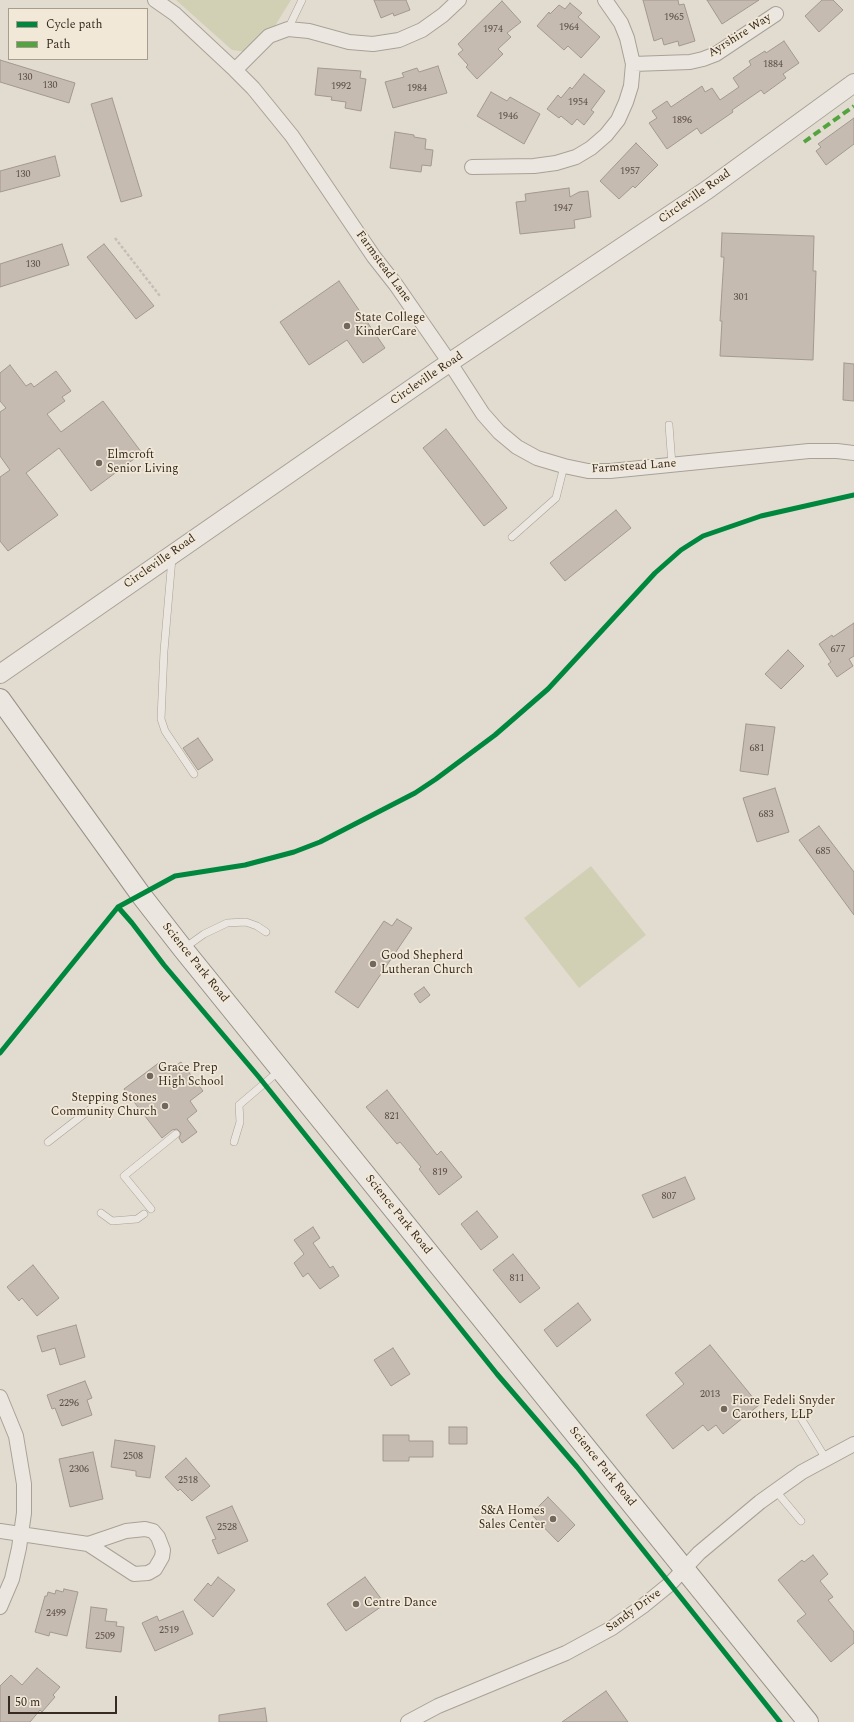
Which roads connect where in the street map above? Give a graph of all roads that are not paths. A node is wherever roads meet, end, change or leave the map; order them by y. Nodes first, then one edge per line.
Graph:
1 (155, 0) edge
2 (302, 0) edge
3 (459, 0) edge
4 (605, 0) edge
5 (776, 14) dead end
6 (288, 29) junction
7 (632, 64) junction
8 (235, 70) junction
9 (854, 83) edge
10 (472, 167) dead end
11 (450, 363) junction
12 (669, 426) dead end
13 (854, 454) edge
14 (672, 465) junction
15 (564, 466) junction
16 (512, 536) dead end
17 (172, 553) junction
18 (0, 674) edge
19 (0, 699) edge
20 (194, 774) dead end
21 (266, 932) dead end
22 (183, 949) junction
23 (280, 1069) junction
24 (106, 1097) dead end
25 (176, 1134) dead end
26 (48, 1142) dead end
27 (234, 1142) dead end
28 (151, 1209) dead end
29 (101, 1213) dead end
30 (144, 1214) dead end
31 (0, 1397) edge
32 (799, 1415) dead end
33 (854, 1444) edge
34 (826, 1459) junction
35 (775, 1490) junction
36 (801, 1521) dead end
37 (0, 1530) edge
38 (22, 1534) junction
39 (88, 1544) junction
40 (684, 1569) junction
41 (0, 1607) edge
42 (408, 1722) edge
43 (808, 1722) edge

1 - 8 street, Farmstead Lane
2 - 6 lane
3 - 6 street
4 - 7 street
5 - 7 street, Ayrshire Way
6 - 8 street
7 - 10 street
8 - 11 street, Farmstead Lane
9 - 11 street, Circleville Road
11 - 15 street, Farmstead Lane
11 - 17 street, Circleville Road
12 - 14 lane
13 - 14 street, Farmstead Lane
14 - 15 street, Farmstead Lane
15 - 16 lane
17 - 18 street, Circleville Road
17 - 20 lane
19 - 22 main road, Science Park Road
21 - 22 lane
22 - 23 main road, Science Park Road
23 - 27 lane
23 - 40 main road, Science Park Road
24 - 26 lane
25 - 28 lane
29 - 30 lane
31 - 38 street
32 - 34 lane
33 - 34 street, Sandy Drive
34 - 35 street, Sandy Drive
35 - 36 lane
35 - 40 street, Sandy Drive
37 - 38 street
38 - 39 street
38 - 41 street
39 - 39 street
40 - 42 street, Sandy Drive
40 - 43 main road, Science Park Road

